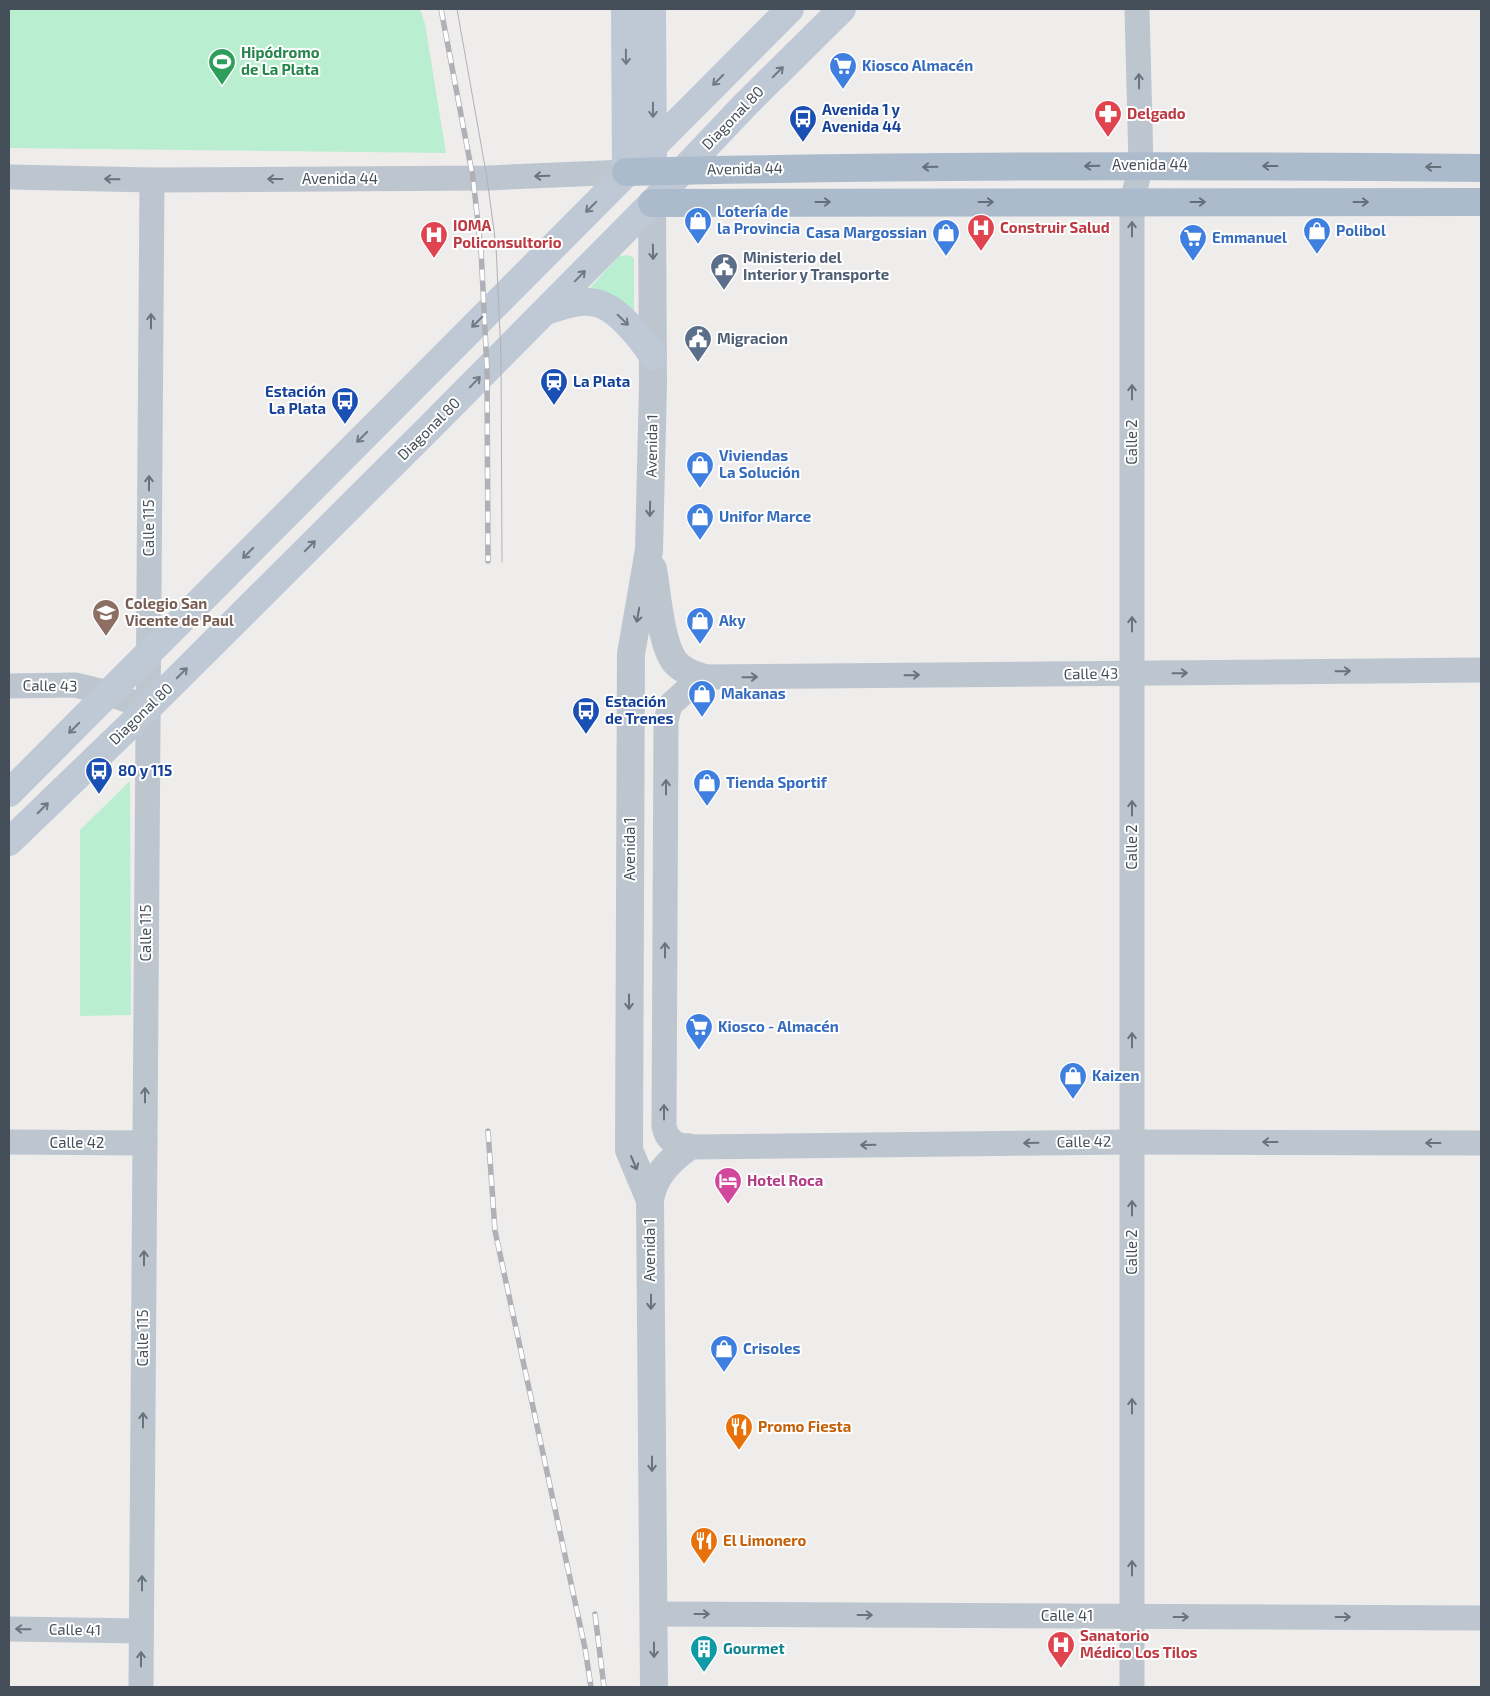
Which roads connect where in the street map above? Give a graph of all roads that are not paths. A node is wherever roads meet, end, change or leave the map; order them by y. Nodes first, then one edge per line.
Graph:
1 (625, 9) edge
2 (652, 9) edge
3 (790, 9) edge
4 (842, 9) edge
5 (1137, 9) edge
6 (644, 163) junction
7 (1141, 165) junction
8 (1481, 168) edge
9 (683, 170) junction
10 (9, 177) edge
11 (152, 180) junction
12 (1132, 202) junction
13 (1481, 202) edge
14 (652, 203) junction
15 (546, 311) junction
16 (653, 356) junction
17 (649, 550) junction
18 (148, 654) junction
19 (1481, 670) edge
20 (1132, 673) junction
21 (701, 677) junction
22 (9, 686) edge
23 (108, 693) junction
24 (148, 708) junction
25 (9, 794) edge
26 (9, 842) edge
27 (9, 1142) edge
28 (1132, 1142) junction
29 (145, 1143) junction
30 (1481, 1143) edge
31 (688, 1148) junction
32 (650, 1200) junction
33 (653, 1614) junction
34 (1132, 1617) junction
35 (1481, 1618) edge
36 (9, 1629) edge
37 (141, 1631) junction
38 (141, 1687) edge
39 (654, 1687) edge
40 (1132, 1687) edge

1 -> 6 main road, Avenida 1
2 -> 6 main road, Avenida 1
3 -> 6 main road
9 -> 4 main road, Diagonal 80
7 -> 5 street, Calle 2
6 - 9 main road, Avenida 44
6 -> 11 street, Avenida 44
6 - 14 main road, Avenida 1
6 -> 18 main road
8 -> 7 main road, Avenida 44
7 -> 9 main road, Avenida 44
7 - 12 street, Calle 2
9 - 14 main road, Diagonal 80
11 -> 10 street, Avenida 44
18 -> 11 street, Calle 115
12 -> 13 main road
14 -> 12 main road
20 -> 12 street, Calle 2
15 -> 14 main road, Diagonal 80
14 -> 16 street, Avenida 1
15 -> 16 main road
24 -> 15 main road, Diagonal 80
16 -> 17 street, Avenida 1
17 - 21 street
17 -> 32 street, Avenida 1
18 - 23 main road
18 - 24 street, Calle 115
20 -> 19 street, Calle 43
21 -> 20 street, Calle 43
28 -> 20 street, Calle 2
31 -> 21 street
22 - 23 street, Calle 43
23 - 24 street, Calle 43
23 -> 25 main road
26 -> 24 main road, Diagonal 80
29 -> 24 street, Calle 115
27 - 29 street, Calle 42
30 -> 28 street, Calle 42
28 -> 31 street, Calle 42
34 -> 28 street, Calle 2
37 -> 29 street, Calle 115
31 - 32 street
32 -> 33 street, Avenida 1
33 -> 34 street, Calle 41
33 -> 39 street, Avenida 1
34 -> 35 street, Calle 41
34 - 40 street, Calle 2
37 -> 36 street, Calle 41
38 -> 37 street, Calle 115

